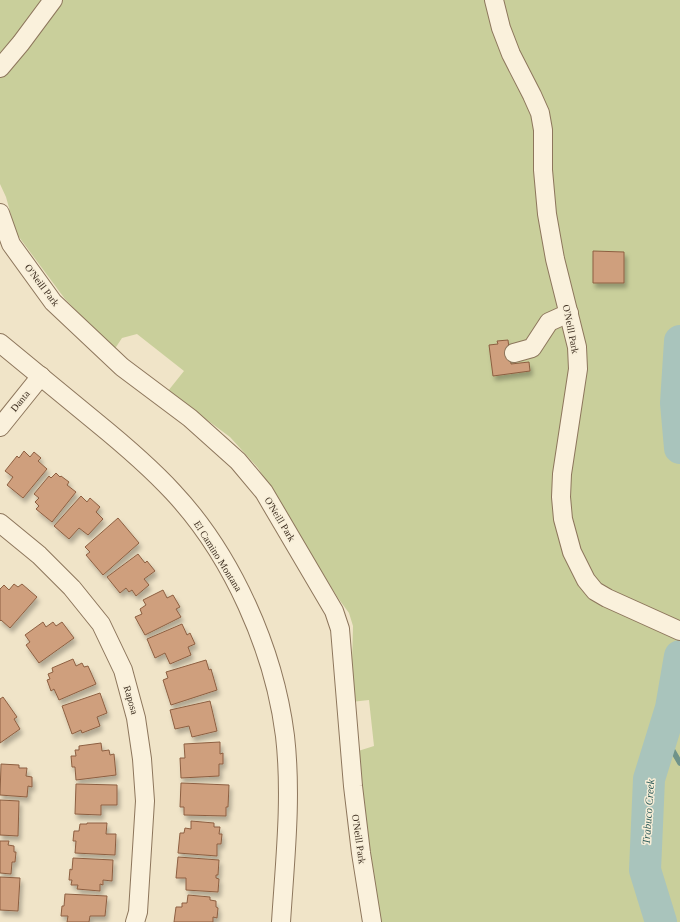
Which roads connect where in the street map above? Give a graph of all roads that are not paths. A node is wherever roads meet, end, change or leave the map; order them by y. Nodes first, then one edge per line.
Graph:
1 (53, 0) edge
2 (494, 0) edge
3 (0, 68) edge
4 (0, 213) edge
5 (569, 313) junction
6 (0, 343) edge
7 (514, 353) dead end
8 (40, 376) junction
9 (0, 427) edge
10 (0, 523) edge
11 (680, 631) edge
12 (135, 922) edge
13 (281, 922) edge
14 (372, 922) edge

1 - 3 street
2 - 5 street, O'Neill Park
4 - 14 street, O'Neill Park
5 - 7 street
5 - 11 street, O'Neill Park
6 - 8 street, El Camino Montana
8 - 9 street, Danta
8 - 13 street, El Camino Montana
10 - 12 street, Raposa

